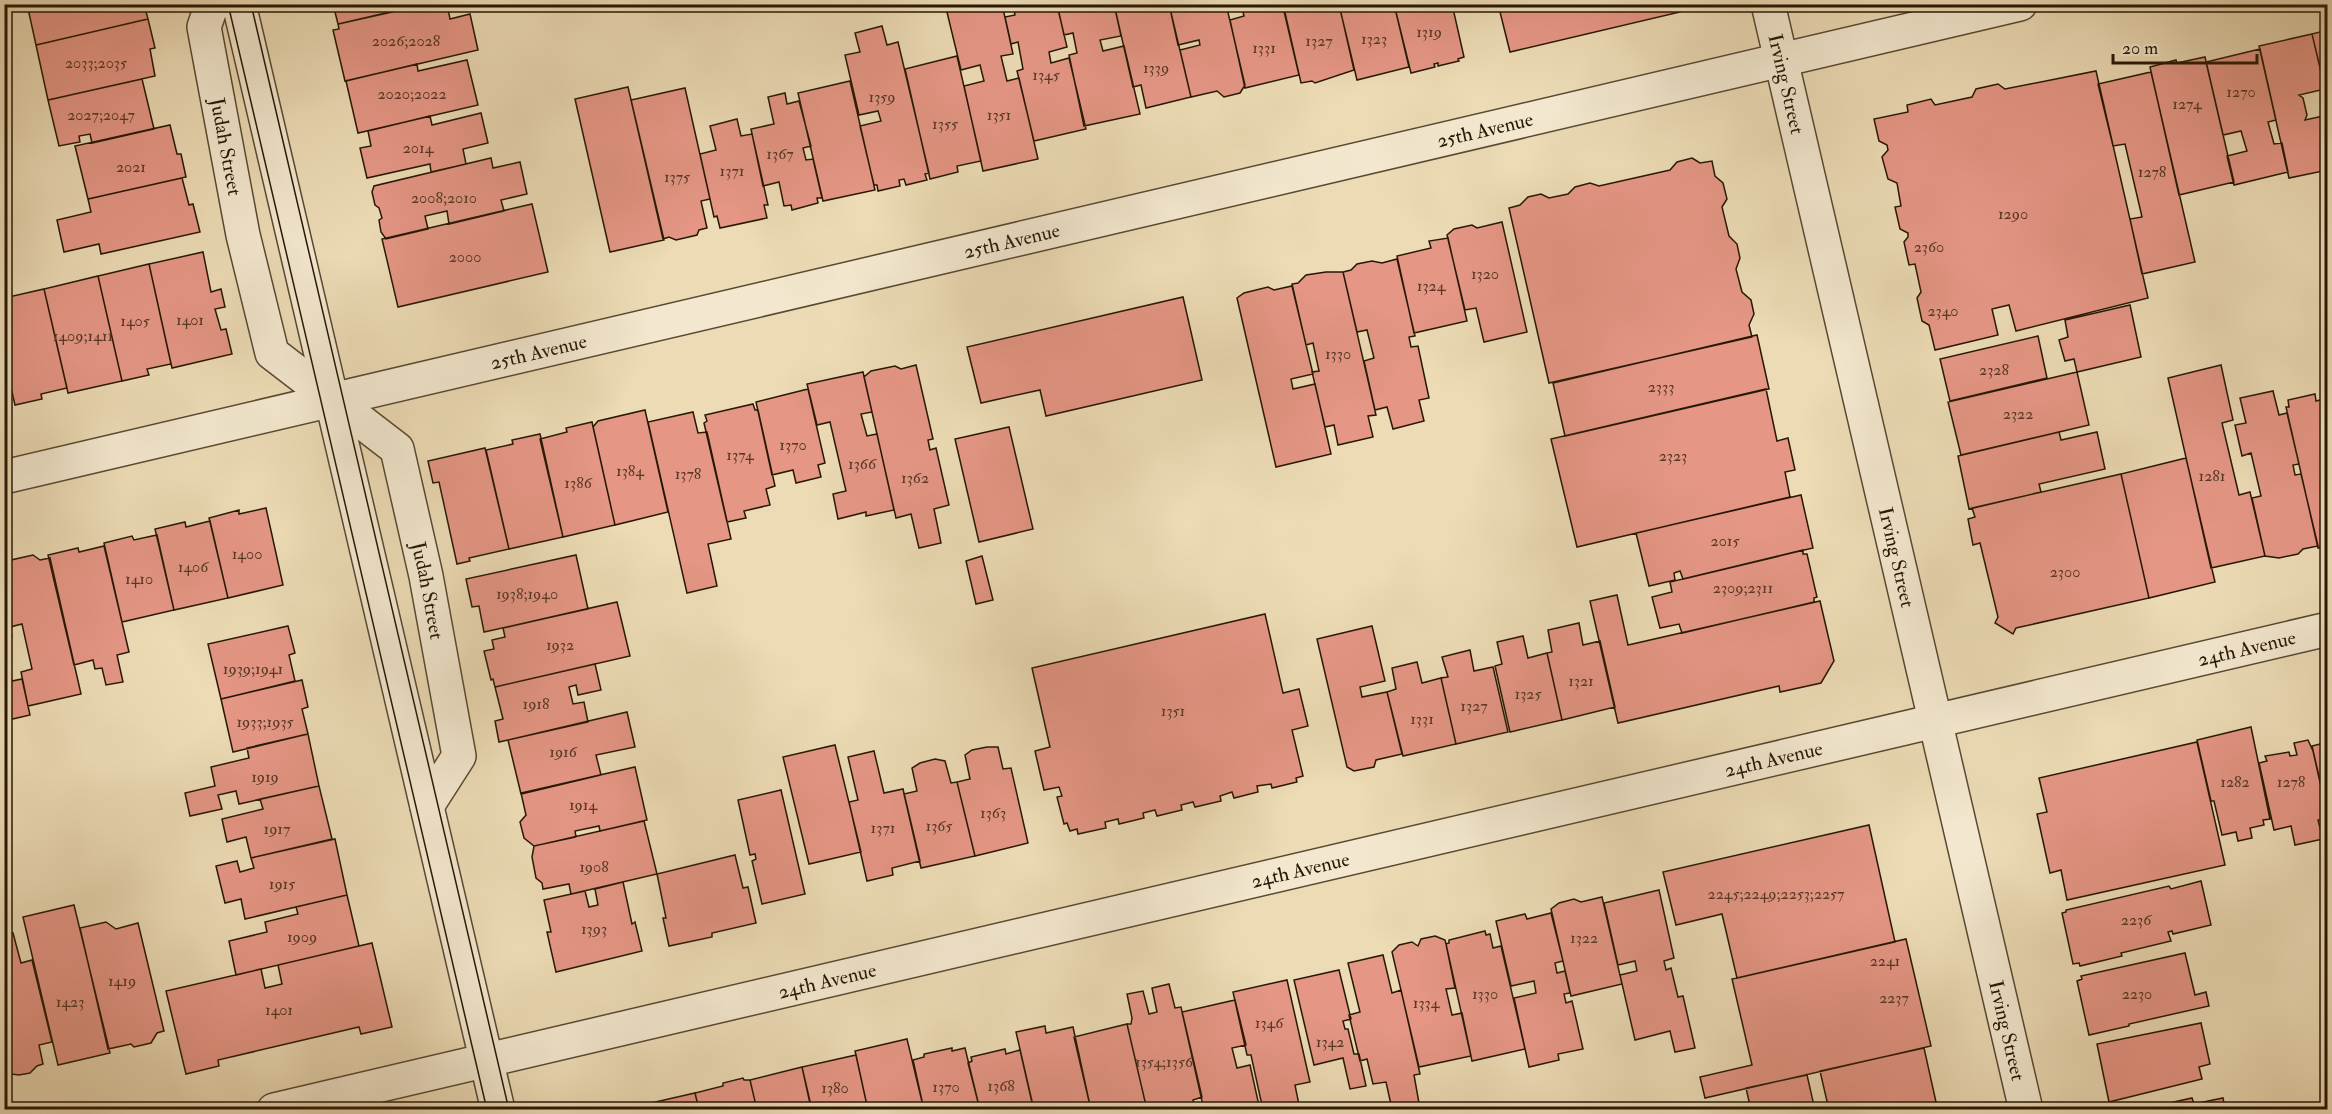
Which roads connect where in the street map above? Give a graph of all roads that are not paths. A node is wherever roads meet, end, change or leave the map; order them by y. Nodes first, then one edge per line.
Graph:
1 (212, 4) edge
2 (239, 4) edge
3 (1768, 4) edge
4 (2020, 4) edge
5 (1780, 61) junction
6 (332, 400) junction
7 (4, 477) edge
8 (2328, 629) edge
9 (1935, 721) junction
10 (427, 806) junction
11 (487, 1060) junction
12 (274, 1110) edge
13 (498, 1110) edge
14 (2026, 1110) edge

1 - 6 street, Judah Street
2 - 6 street
3 - 5 street, Irving Street
4 - 5 street, 25th Avenue
5 - 6 street, 25th Avenue
5 - 9 street, Irving Street
6 - 7 street, 25th Avenue
6 - 10 street
6 - 10 street, Judah Street
8 - 9 street, 24th Avenue
9 - 11 street, 24th Avenue
9 - 14 street, Irving Street
10 - 11 street
11 - 12 street, 24th Avenue
11 - 13 street

